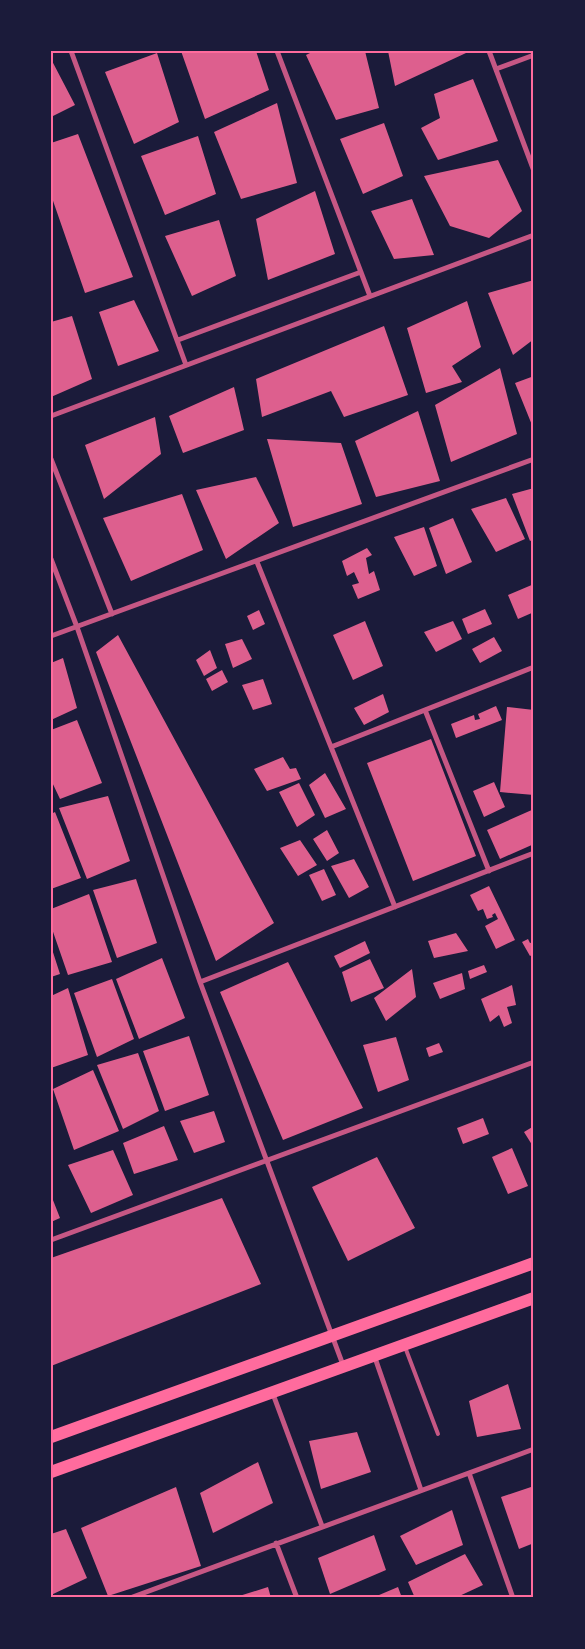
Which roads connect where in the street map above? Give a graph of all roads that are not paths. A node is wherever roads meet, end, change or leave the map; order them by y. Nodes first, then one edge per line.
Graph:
1 (71, 51) edge
2 (277, 51) edge
3 (489, 51) edge
4 (534, 55) edge
5 (496, 69) junction
6 (534, 172) edge
7 (534, 235) edge
8 (361, 272) junction
9 (370, 296) junction
10 (178, 340) junction
11 (186, 365) junction
12 (51, 416) edge
13 (51, 459) edge
14 (534, 459) edge
15 (51, 559) edge
16 (257, 562) junction
17 (112, 614) junction
18 (76, 627) junction
19 (51, 636) edge
20 (534, 668) edge
21 (425, 710) junction
22 (331, 747) junction
23 (534, 854) edge
24 (488, 871) junction
25 (394, 907) junction
26 (200, 982) junction
27 (534, 1062) edge
28 (266, 1160) junction
29 (51, 1240) edge
30 (534, 1263) edge
31 (534, 1298) edge
32 (332, 1335) junction
33 (404, 1344) junction
34 (374, 1355) junction
35 (343, 1366) junction
36 (272, 1391) junction
37 (438, 1434) dead end
38 (51, 1437) edge
39 (534, 1449) edge
40 (51, 1472) edge
41 (469, 1473) junction
42 (421, 1490) junction
43 (322, 1526) junction
44 (276, 1543) junction
45 (130, 1598) edge
46 (296, 1598) edge
47 (513, 1598) edge

1 - 10 street
2 - 8 street
3 - 5 street
4 - 5 street
5 - 6 street
7 - 9 street
8 - 9 street
8 - 10 street
9 - 11 street
10 - 11 street
11 - 12 street
13 - 17 street
14 - 16 street
15 - 18 street
16 - 17 street
16 - 22 street
17 - 18 street
18 - 19 street
18 - 26 street
20 - 21 street
21 - 22 street
21 - 24 street
22 - 25 street
23 - 24 street
24 - 25 street
25 - 26 street
26 - 28 street
27 - 28 street
28 - 29 street
28 - 32 street
30 - 32 main road
31 - 33 main road
32 - 35 street
32 - 38 main road
33 - 34 main road
33 - 37 lane
34 - 35 main road
34 - 42 street
35 - 36 main road
36 - 40 main road
36 - 43 street
39 - 41 street
41 - 42 street
41 - 47 street
42 - 43 street
43 - 44 street
44 - 45 street
44 - 46 street

